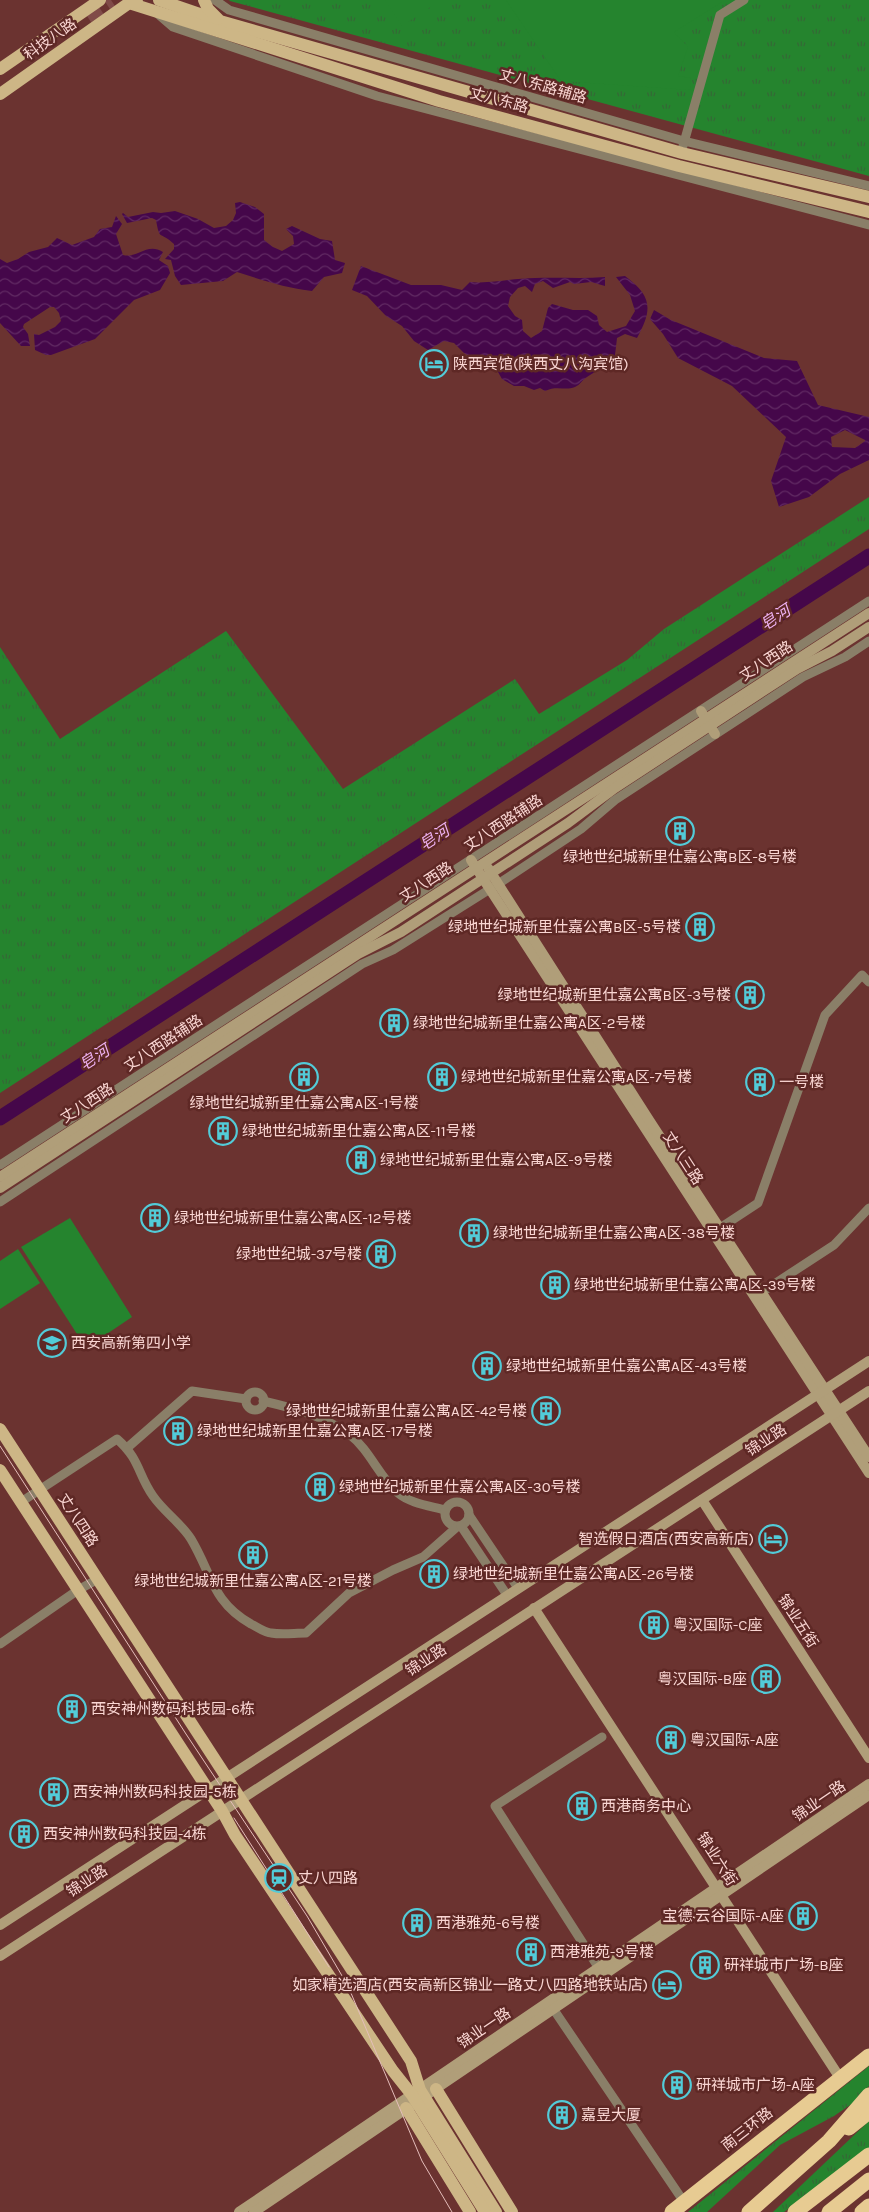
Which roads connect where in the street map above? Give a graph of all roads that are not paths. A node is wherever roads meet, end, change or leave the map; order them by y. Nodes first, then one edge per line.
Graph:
1 (100, 0) edge
2 (146, 0) edge
3 (204, 0) edge
4 (215, 0) edge
5 (744, 0) edge
6 (129, 2) edge
7 (158, 6) edge
8 (220, 21) junction
9 (0, 69) edge
10 (0, 94) edge
11 (683, 147) junction
12 (679, 166) junction
13 (869, 186) edge
14 (869, 197) edge
15 (869, 212) edge
16 (869, 225) edge
17 (869, 601) edge
18 (869, 613) edge
19 (869, 627) edge
20 (869, 641) edge
21 (708, 722) junction
22 (477, 863) junction
23 (487, 876) junction
24 (494, 886) junction
25 (869, 982) edge
26 (0, 1165) edge
27 (0, 1177) edge
28 (0, 1188) edge
29 (0, 1202) edge
30 (869, 1208) edge
31 (720, 1228) junction
32 (762, 1292) junction
33 (869, 1361) edge
34 (869, 1391) edge
35 (822, 1392) junction
36 (246, 1399) junction
37 (264, 1401) junction
38 (835, 1413) junction
39 (0, 1428) edge
40 (127, 1448) junction
41 (869, 1457) edge
42 (0, 1470) edge
43 (869, 1473) edge
44 (39, 1489) junction
45 (702, 1500) junction
46 (21, 1502) junction
47 (445, 1510) junction
48 (469, 1515) junction
49 (459, 1526) junction
50 (96, 1576) junction
51 (77, 1588) junction
52 (518, 1588) junction
53 (507, 1595) junction
54 (534, 1608) junction
55 (0, 1638) edge
56 (0, 1644) edge
57 (602, 1737) dead end
58 (869, 1758) edge
59 (226, 1777) junction
60 (869, 1784) edge
61 (208, 1789) junction
62 (869, 1795) edge
63 (241, 1799) junction
64 (222, 1811) junction
65 (720, 1892) junction
66 (0, 1925) edge
67 (0, 1956) edge
68 (602, 1972) junction
69 (554, 2010) junction
70 (869, 2056) edge
71 (840, 2078) junction
72 (436, 2089) junction
73 (869, 2095) edge
74 (416, 2098) junction
75 (869, 2112) edge
76 (829, 2141) junction
77 (452, 2150) junction
78 (869, 2155) edge
79 (866, 2183) edge
80 (684, 2202) junction
81 (869, 2206) edge
82 (240, 2212) edge
83 (254, 2212) edge
84 (470, 2212) edge
85 (485, 2212) edge
86 (496, 2212) edge
87 (512, 2212) edge
88 (672, 2212) edge
89 (749, 2212) edge
90 (795, 2212) edge
91 (825, 2212) edge
92 (829, 2212) edge
93 (862, 2212) edge

1 - 9 main road, 科技八路
2 - 6 main road, 科技八路
3 - 8 main road
4 - 11 street, 丈八东路辅路
5 - 11 street
6 - 7 main road, 丈八东路
6 - 10 main road, 科技八路
7 - 8 main road, 丈八东路
7 - 12 main road, 丈八东路
7 - 16 street
8 - 11 main road, 丈八东路
11 - 12 street
11 - 13 street, 丈八东路辅路
11 - 14 main road, 丈八东路
12 - 15 main road, 丈八东路
17 - 21 street
18 - 21 main road, 丈八西路
19 - 21 main road, 丈八西路
20 - 21 street
21 - 22 main road, 丈八西路
21 - 23 main road, 丈八西路
21 - 24 street
22 - 23 main road, 丈八三路
22 - 26 street, 丈八西路辅路
22 - 27 main road, 丈八西路
23 - 24 main road, 丈八三路
23 - 28 main road, 丈八西路
24 - 29 street
24 - 31 main road, 丈八三路
24 - 35 main road, 丈八三路
25 - 31 street
30 - 32 street
31 - 32 main road, 丈八三路
32 - 35 main road, 丈八三路
33 - 35 main road, 锦业路
34 - 38 main road, 锦业路
35 - 38 main road, 丈八三路
35 - 52 main road, 锦业路
36 - 37 street
36 - 37 street
36 - 40 street
37 - 47 street
38 - 41 main road, 丈八三路
38 - 43 main road, 丈八三路
38 - 45 main road, 锦业路
39 - 44 main road, 丈八四路
40 - 44 street
40 - 49 street
42 - 46 main road, 丈八四路
44 - 46 street
44 - 50 main road, 丈八四路
45 - 54 main road, 锦业路
45 - 58 main road, 锦业五街
46 - 51 main road, 丈八四路
47 - 48 street
47 - 49 street
48 - 49 street
48 - 52 street
49 - 53 street
50 - 51 street
50 - 59 main road, 丈八四路
51 - 55 street
51 - 56 street
51 - 61 main road, 丈八四路
52 - 53 main road, 锦业路
53 - 59 main road, 锦业路
54 - 63 main road, 锦业路
54 - 65 main road, 锦业六街
57 - 68 street
59 - 61 main road, 锦业路
59 - 63 main road, 丈八四路
60 - 65 main road, 锦业一路
61 - 64 main road, 丈八四路
61 - 66 main road, 锦业路
62 - 65 main road, 锦业一路
63 - 64 main road, 锦业路
63 - 74 main road, 丈八四路
64 - 67 main road, 锦业路
64 - 74 main road, 丈八四路
65 - 68 main road, 锦业一路
65 - 71 main road, 锦业六街
68 - 69 main road, 锦业一路
68 - 74 main road, 锦业一路
69 - 72 main road, 锦业一路
69 - 80 street
70 - 71 highway, 南三环路
71 - 80 highway, 南三环路
72 - 74 main road, 锦业一路
72 - 87 main road
73 - 76 highway
74 - 77 main road, 丈八四路
74 - 82 main road, 锦业一路
74 - 83 main road, 锦业一路
74 - 84 main road
75 - 76 highway
76 - 89 highway
77 - 85 main road, 丈八四路
77 - 86 main road, 丈八四路
78 - 90 highway
79 - 91 highway
79 - 92 highway
80 - 88 highway, 南三环路
81 - 93 highway

